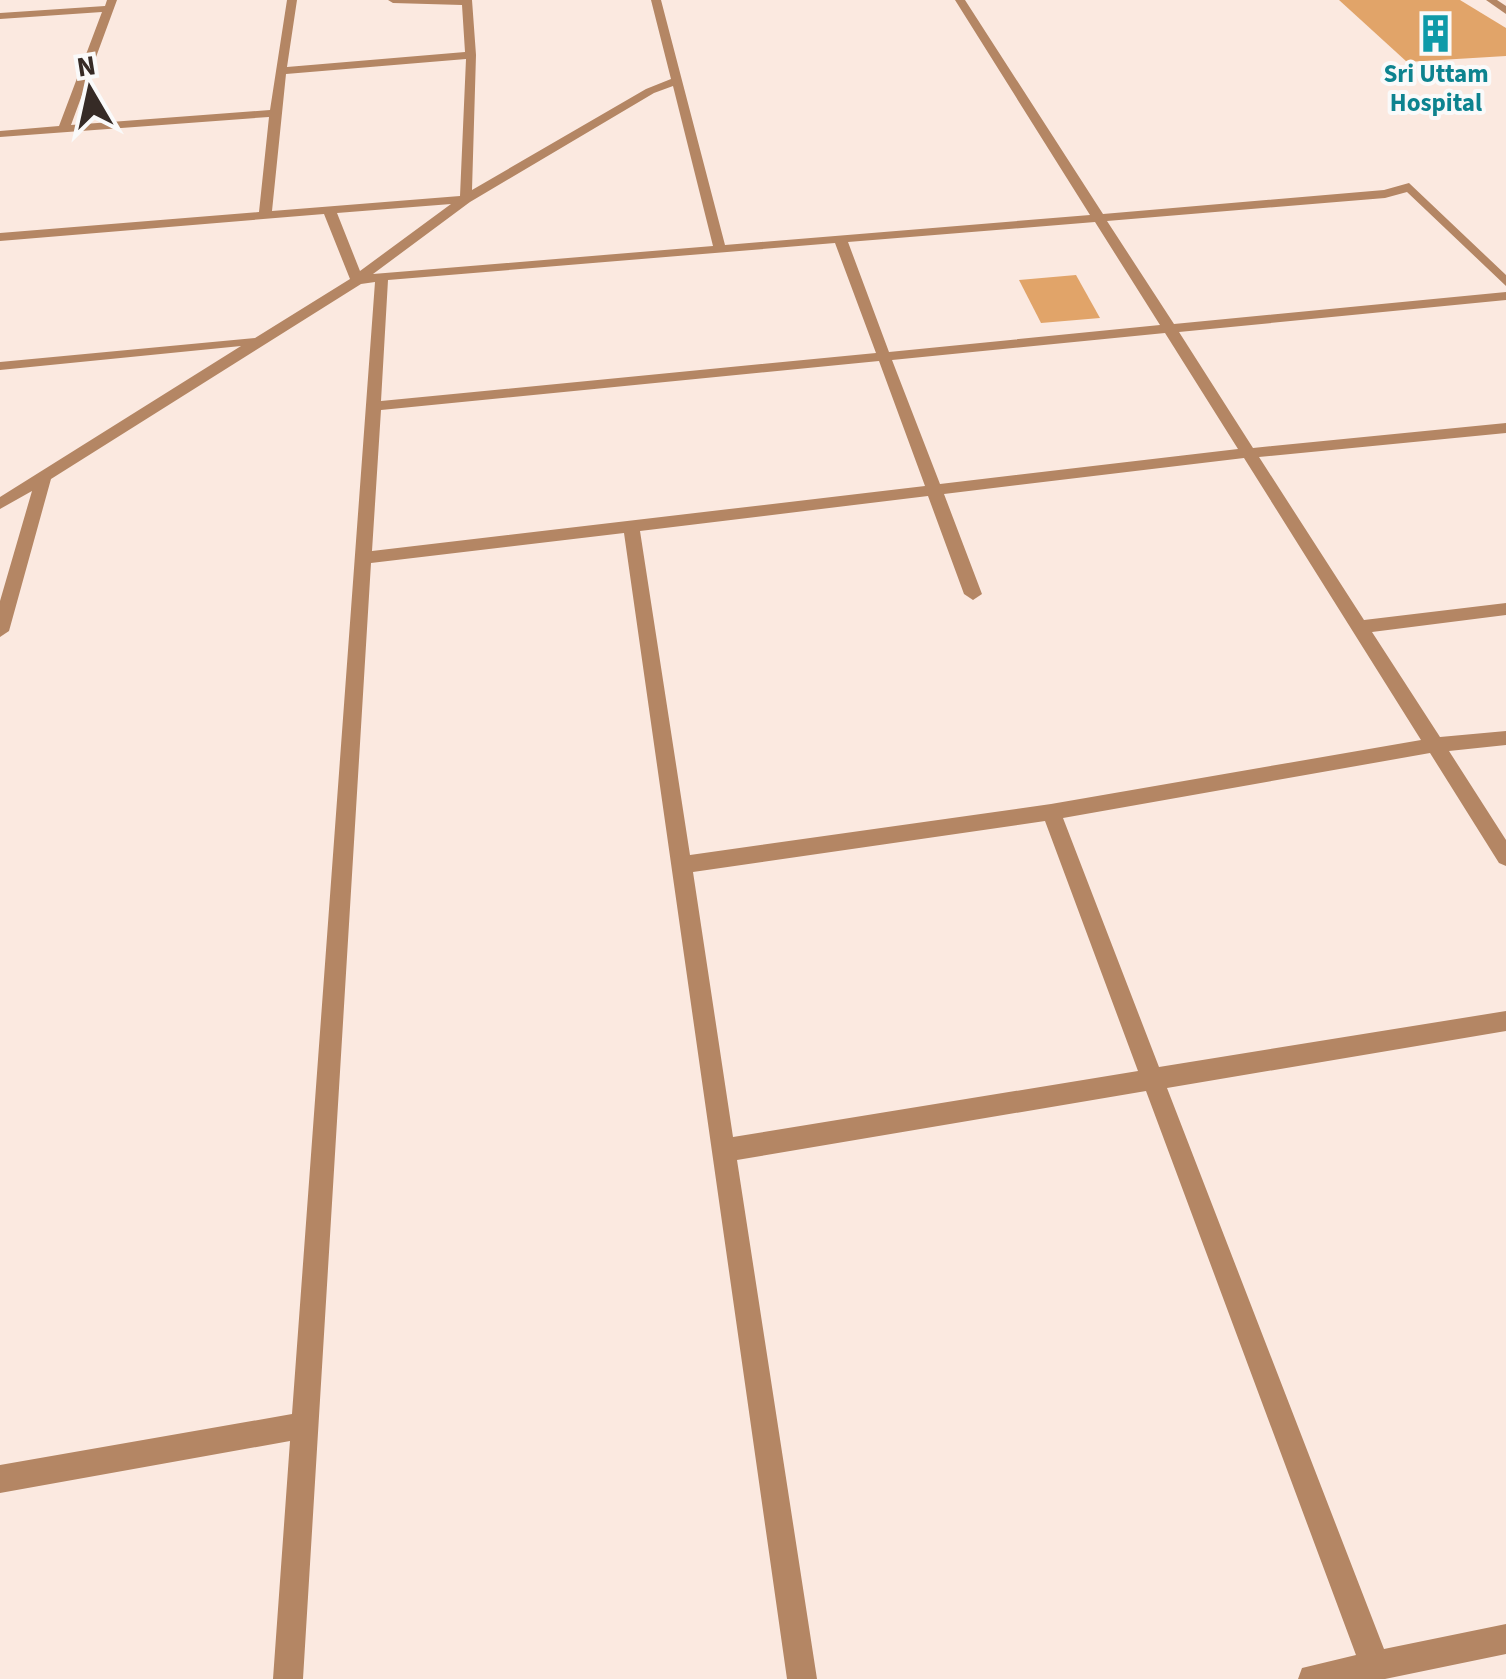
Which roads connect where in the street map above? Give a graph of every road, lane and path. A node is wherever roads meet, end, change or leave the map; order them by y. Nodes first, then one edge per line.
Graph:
1 (292, 0) edge
2 (393, 0) edge
3 (656, 0) edge
4 (960, 0) edge
5 (1491, 0) edge
6 (467, 1) edge
7 (110, 4) edge
8 (1506, 11) edge
9 (6, 15) edge
10 (0, 32) edge
11 (472, 56) junction
12 (281, 70) junction
13 (678, 80) junction
14 (275, 113) junction
15 (64, 129) junction
16 (0, 134) edge
17 (466, 199) junction
18 (329, 210) junction
19 (265, 216) junction
20 (1098, 217) junction
21 (0, 238) edge
22 (840, 239) junction
23 (720, 249) junction
24 (382, 277) junction
25 (357, 280) junction
26 (1506, 282) edge
27 (1506, 296) edge
28 (1168, 326) junction
29 (256, 340) junction
30 (884, 355) junction
31 (0, 366) edge
32 (374, 406) junction
33 (1504, 431) edge
34 (1248, 454) junction
35 (44, 476) junction
36 (934, 490) junction
37 (0, 504) edge
38 (631, 526) junction
39 (364, 558) junction
40 (973, 594) dead end
41 (1506, 610) edge
42 (1360, 627) junction
43 (0, 631) edge
44 (1506, 738) edge
45 (1434, 745) junction
46 (1050, 812) junction
47 (1506, 858) edge
48 (682, 864) junction
49 (1506, 1021) edge
50 (1150, 1080) junction
51 (724, 1150) junction
52 (306, 1425) junction
53 (0, 1479) edge
54 (1506, 1640) edge
55 (1375, 1666) junction
56 (288, 1679) edge
57 (802, 1679) edge
58 (1313, 1679) edge

1 - 12 street
2 - 6 street
3 - 13 street
4 - 20 street
5 - 8 street
6 - 11 street
7 - 9 street
7 - 15 street
9 - 10 street
11 - 12 street
11 - 17 street
12 - 14 street
13 - 17 street
13 - 23 street
14 - 15 street
14 - 19 street
15 - 16 street
17 - 18 street
17 - 25 street
18 - 19 street
18 - 25 street
19 - 21 street
20 - 22 street
20 - 26 street
20 - 28 street
22 - 23 street
22 - 30 street
23 - 24 street
24 - 25 street
24 - 32 street
25 - 29 street
27 - 28 street
28 - 30 street
28 - 34 street
29 - 31 street
29 - 35 street
30 - 32 street
30 - 36 street
32 - 39 street
33 - 34 street
34 - 36 street
34 - 42 street
35 - 37 street
35 - 43 street
36 - 38 street
36 - 40 street
38 - 39 street
38 - 48 street
39 - 52 street
41 - 42 street
42 - 45 street
44 - 45 street
45 - 46 street
45 - 47 street
46 - 48 street
46 - 50 street
48 - 51 street
49 - 50 street
50 - 51 street
50 - 55 street
51 - 57 street
52 - 53 street
52 - 56 street
54 - 55 street
55 - 58 street

